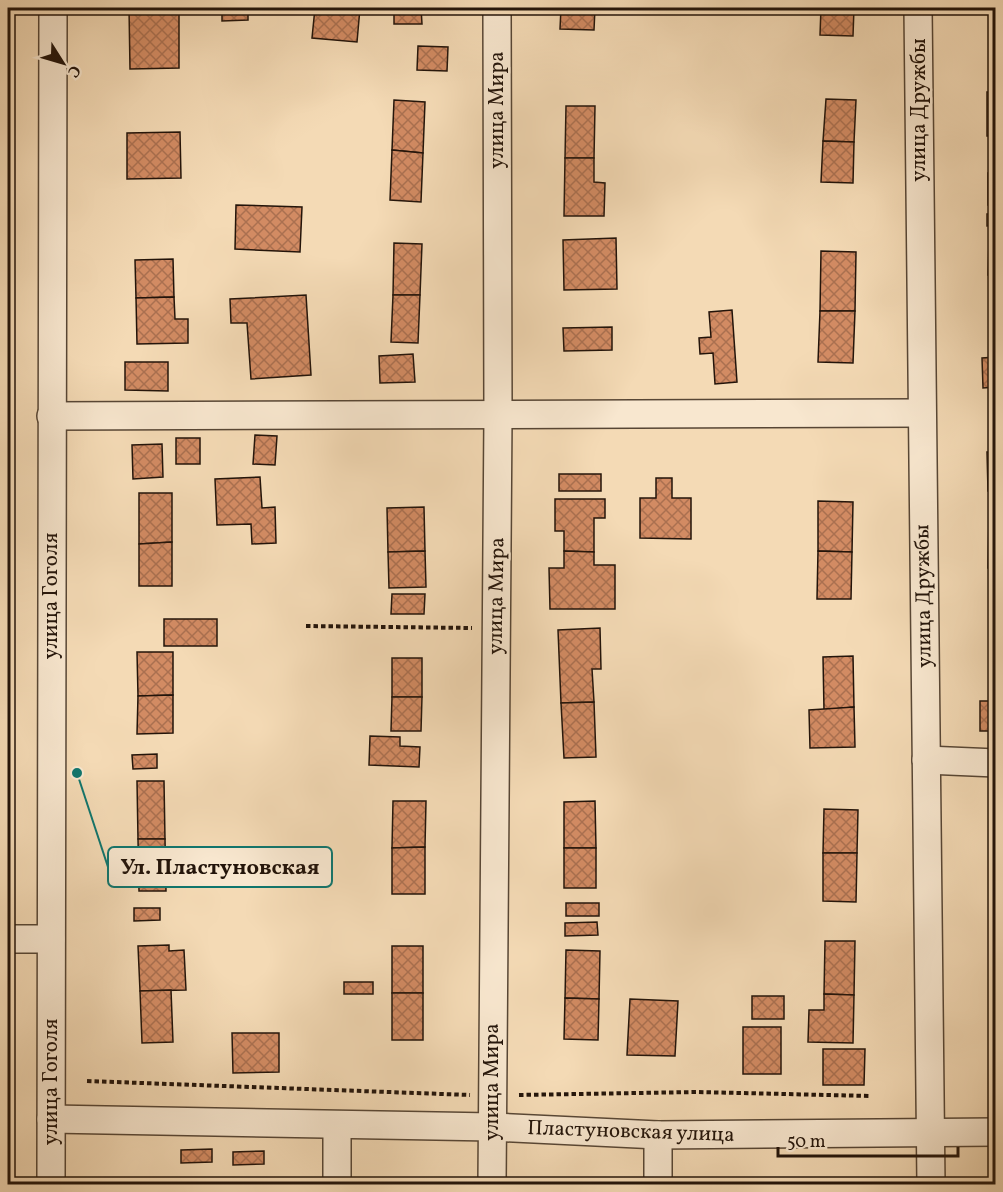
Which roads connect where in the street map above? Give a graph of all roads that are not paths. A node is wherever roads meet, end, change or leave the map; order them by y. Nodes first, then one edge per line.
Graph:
1 (53, 8) edge
2 (497, 8) edge
3 (918, 8) edge
4 (921, 413) junction
5 (51, 416) junction
6 (498, 416) junction
7 (926, 760) junction
8 (996, 763) edge
9 (8, 939) edge
10 (51, 939) junction
11 (51, 1119) junction
12 (337, 1125) junction
13 (492, 1127) junction
14 (996, 1132) edge
15 (931, 1134) junction
16 (658, 1135) junction
17 (51, 1185) edge
18 (337, 1185) edge
19 (492, 1185) edge
20 (658, 1185) edge
21 (931, 1185) edge

1 - 5 street, улица Гоголя
2 - 6 street, улица Мира
3 - 4 street, улица Дружбы
4 - 6 street
4 - 7 street, улица Дружбы
5 - 6 street
5 - 10 street, улица Гоголя
6 - 13 street, улица Мира
7 - 8 street
7 - 15 street, улица Дружбы
9 - 10 street
10 - 11 street, улица Гоголя
11 - 12 street, Пластуновская улица
11 - 17 street, улица Гоголя
12 - 13 street, Пластуновская улица
12 - 18 street
13 - 16 street, Пластуновская улица
13 - 19 street, улица Мира
14 - 15 street, Пластуновская улица
15 - 16 street, Пластуновская улица
15 - 21 street, улица Дружбы
16 - 20 street

